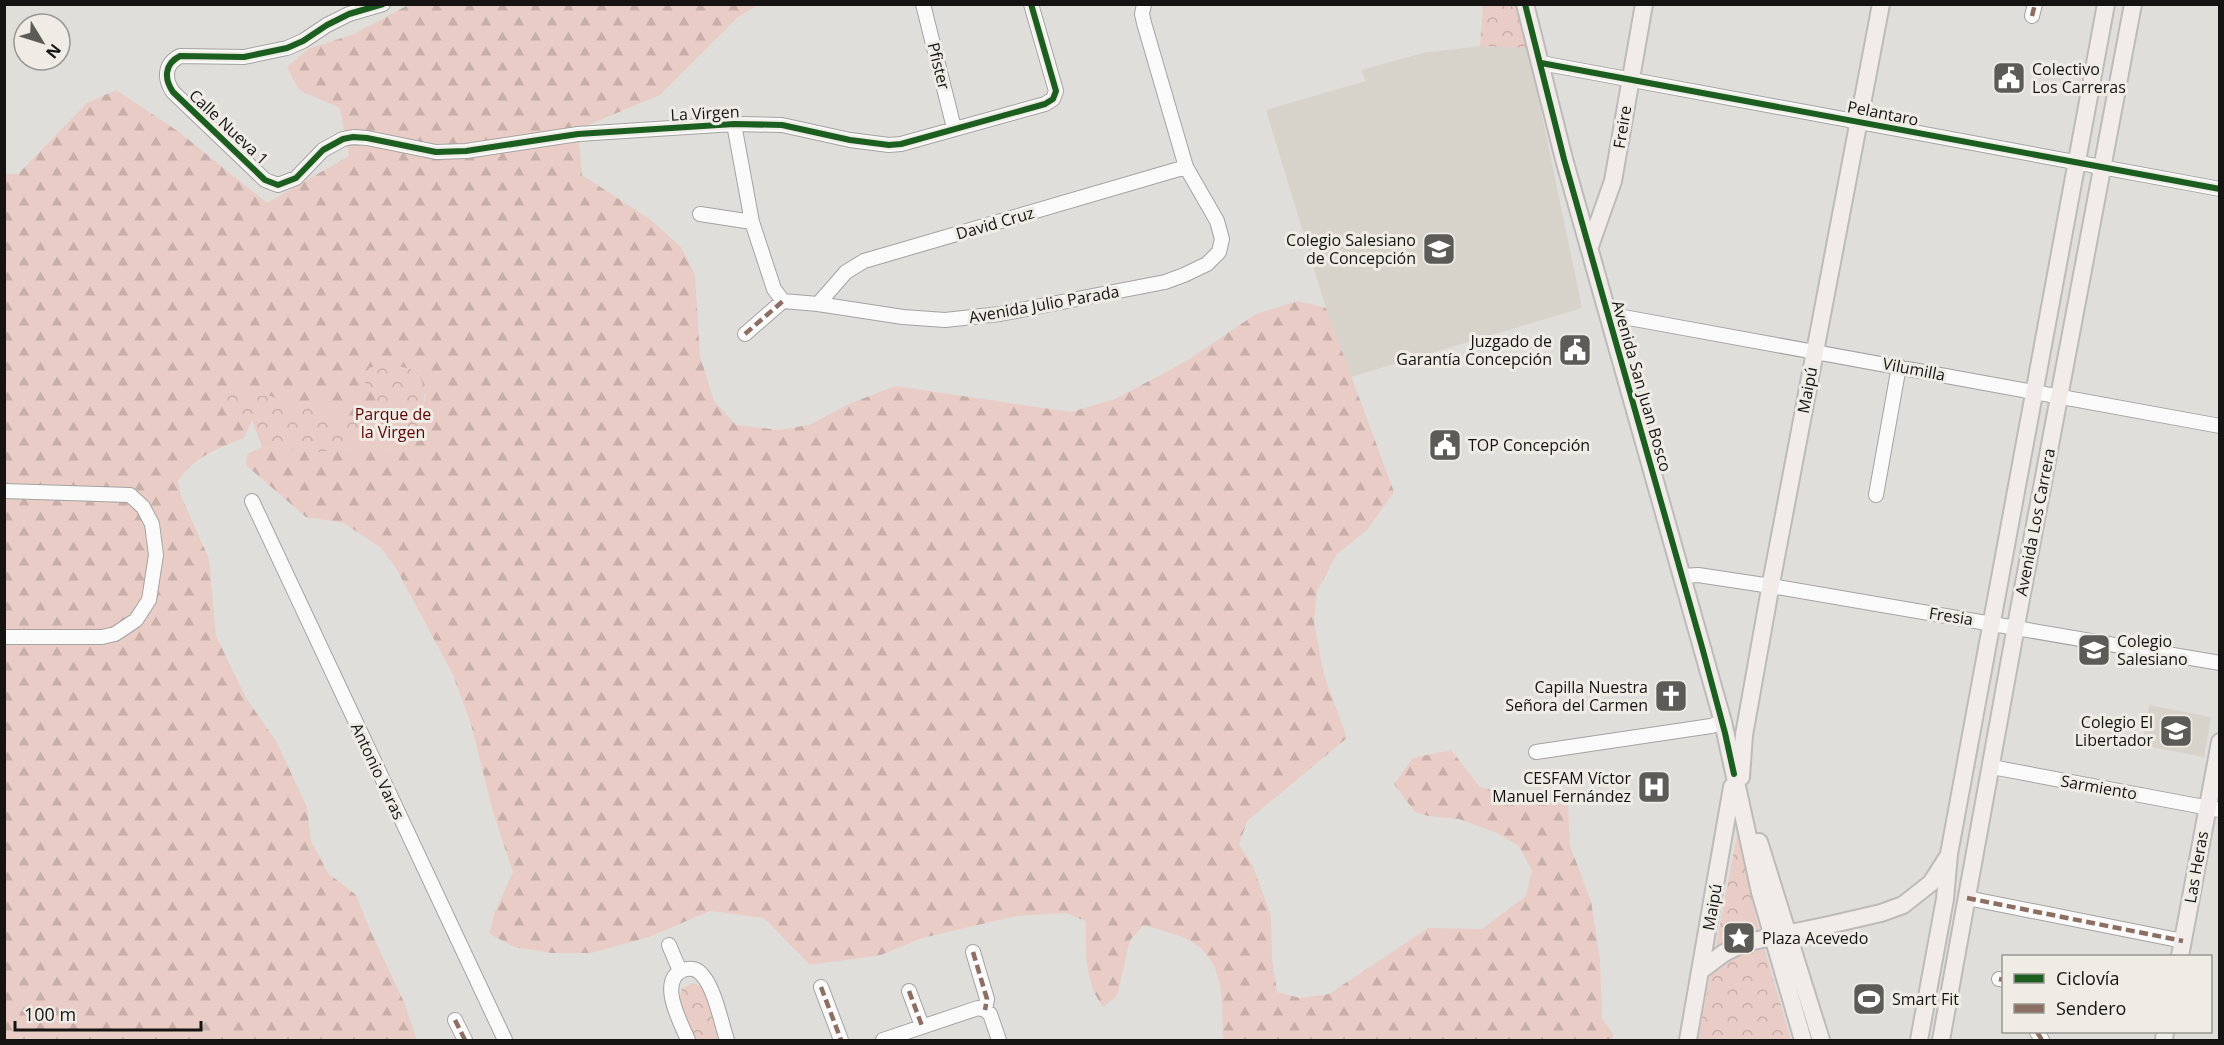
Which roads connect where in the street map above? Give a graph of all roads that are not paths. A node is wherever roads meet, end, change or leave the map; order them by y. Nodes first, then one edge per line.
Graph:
1 (383, 4) edge
2 (923, 4) edge
3 (1031, 4) edge
4 (1144, 4) edge
5 (1525, 4) edge
6 (1644, 4) edge
7 (1881, 4) edge
8 (2106, 4) edge
9 (2133, 4) edge
10 (1541, 63) junction
11 (1630, 79) junction
12 (1859, 122) junction
13 (734, 124) junction
14 (954, 128) junction
15 (2077, 163) junction
16 (1186, 167) junction
17 (2102, 168) junction
18 (271, 184) joint
19 (2220, 189) edge
20 (700, 214) dead end
21 (752, 222) junction
22 (1590, 246) junction
23 (783, 301) junction
24 (818, 304) junction
25 (1607, 314) junction
26 (745, 334) dead end
27 (1815, 351) junction
28 (1899, 366) junction
29 (2035, 392) junction
30 (2059, 396) junction
31 (2220, 426) edge
32 (4, 491) edge
33 (1876, 495) dead end
34 (252, 501) dead end
35 (1682, 576) junction
36 (1771, 586) junction
37 (1992, 623) junction
38 (2016, 627) junction
39 (4, 637) edge
40 (2220, 663) edge
41 (1749, 708) junction
42 (1723, 722) junction
43 (2220, 742) edge
44 (1536, 752) dead end
45 (1992, 767) junction
46 (1738, 776) junction
47 (2213, 809) edge
48 (1945, 862) junction
49 (1967, 898) junction
50 (1780, 935) junction
51 (669, 945) dead end
52 (2182, 949) edge
53 (973, 952) dead end
54 (680, 971) junction
55 (1700, 971) junction
56 (821, 987) dead end
57 (909, 991) dead end
58 (985, 1010) junction
59 (455, 1020) dead end
60 (922, 1026) junction
61 (465, 1041) edge
62 (505, 1041) edge
63 (688, 1041) edge
64 (727, 1041) edge
65 (841, 1041) edge
66 (883, 1041) edge
67 (999, 1041) edge
68 (1688, 1041) edge
69 (1803, 1041) edge
70 (1821, 1041) edge
71 (1910, 1041) edge
72 (1919, 1041) edge
73 (1941, 1041) edge

1 - 18 street, Calle Nueva 1
2 - 14 street, Pfister
3 - 14 street, La Virgen
4 - 16 street, Avenida Julio Parada
5 - 10 main road, Avenida San Juan Bosco
6 - 11 main road, Freire
7 - 12 main road, Maipú
8 - 15 main road, Avenida Los Carrera
9 - 17 main road, Avenida Los Carrera
10 - 11 street, Pelantaro
10 - 22 main road, Avenida San Juan Bosco
11 - 12 street, Pelantaro
11 - 22 main road, Freire
12 - 15 street, Pelantaro
12 - 27 main road, Maipú
13 - 14 street, La Virgen
13 - 18 street, La Virgen
13 - 21 street
15 - 17 street, Pelantaro
15 - 29 main road, Avenida Los Carrera
16 - 24 street, David Cruz
16 - 24 street, Avenida Julio Parada
17 - 19 street, Pelantaro
17 - 30 main road, Avenida Los Carrera
20 - 21 street
21 - 23 street
22 - 25 main road, Avenida San Juan Bosco
23 - 24 street, Avenida Julio Parada
23 - 26 street
25 - 27 street, Vilumilla
25 - 35 main road, Avenida San Juan Bosco
27 - 28 street, Vilumilla
27 - 36 main road, Maipú
28 - 29 street, Vilumilla
28 - 33 street
29 - 30 street, Vilumilla
29 - 37 main road, Avenida Los Carrera
30 - 31 street, Vilumilla
30 - 38 main road, Avenida Los Carrera
32 - 39 street
34 - 62 street, Antonio Varas
35 - 36 street, Fresia
35 - 42 main road, Avenida San Juan Bosco
36 - 37 street, Fresia
36 - 41 main road, Maipú
37 - 38 street, Fresia
37 - 48 main road, Avenida Los Carrera
38 - 40 street, Fresia
38 - 45 main road, Avenida Los Carrera
41 - 42 main road
41 - 46 main road, Maipú
42 - 44 street
42 - 46 main road, Avenida San Juan Bosco
43 - 47 main road, Las Heras
45 - 47 street, Sarmiento
45 - 49 main road, Avenida Los Carrera
46 - 50 main road, Avenida San Juan Bosco
46 - 55 main road, Maipú
47 - 52 main road, Las Heras
48 - 50 main road
48 - 71 main road
48 - 72 main road, Avenida Los Carrera
49 - 52 street
49 - 73 main road, Avenida Los Carrera
50 - 55 main road
50 - 69 main road, Avenida San Juan Bosco
50 - 70 main road, Avenida San Juan Bosco
51 - 54 street
53 - 58 street
54 - 63 street
54 - 64 street
55 - 68 main road, Maipú
56 - 65 street
57 - 60 street
58 - 60 street
58 - 67 street
59 - 61 street
60 - 66 street

